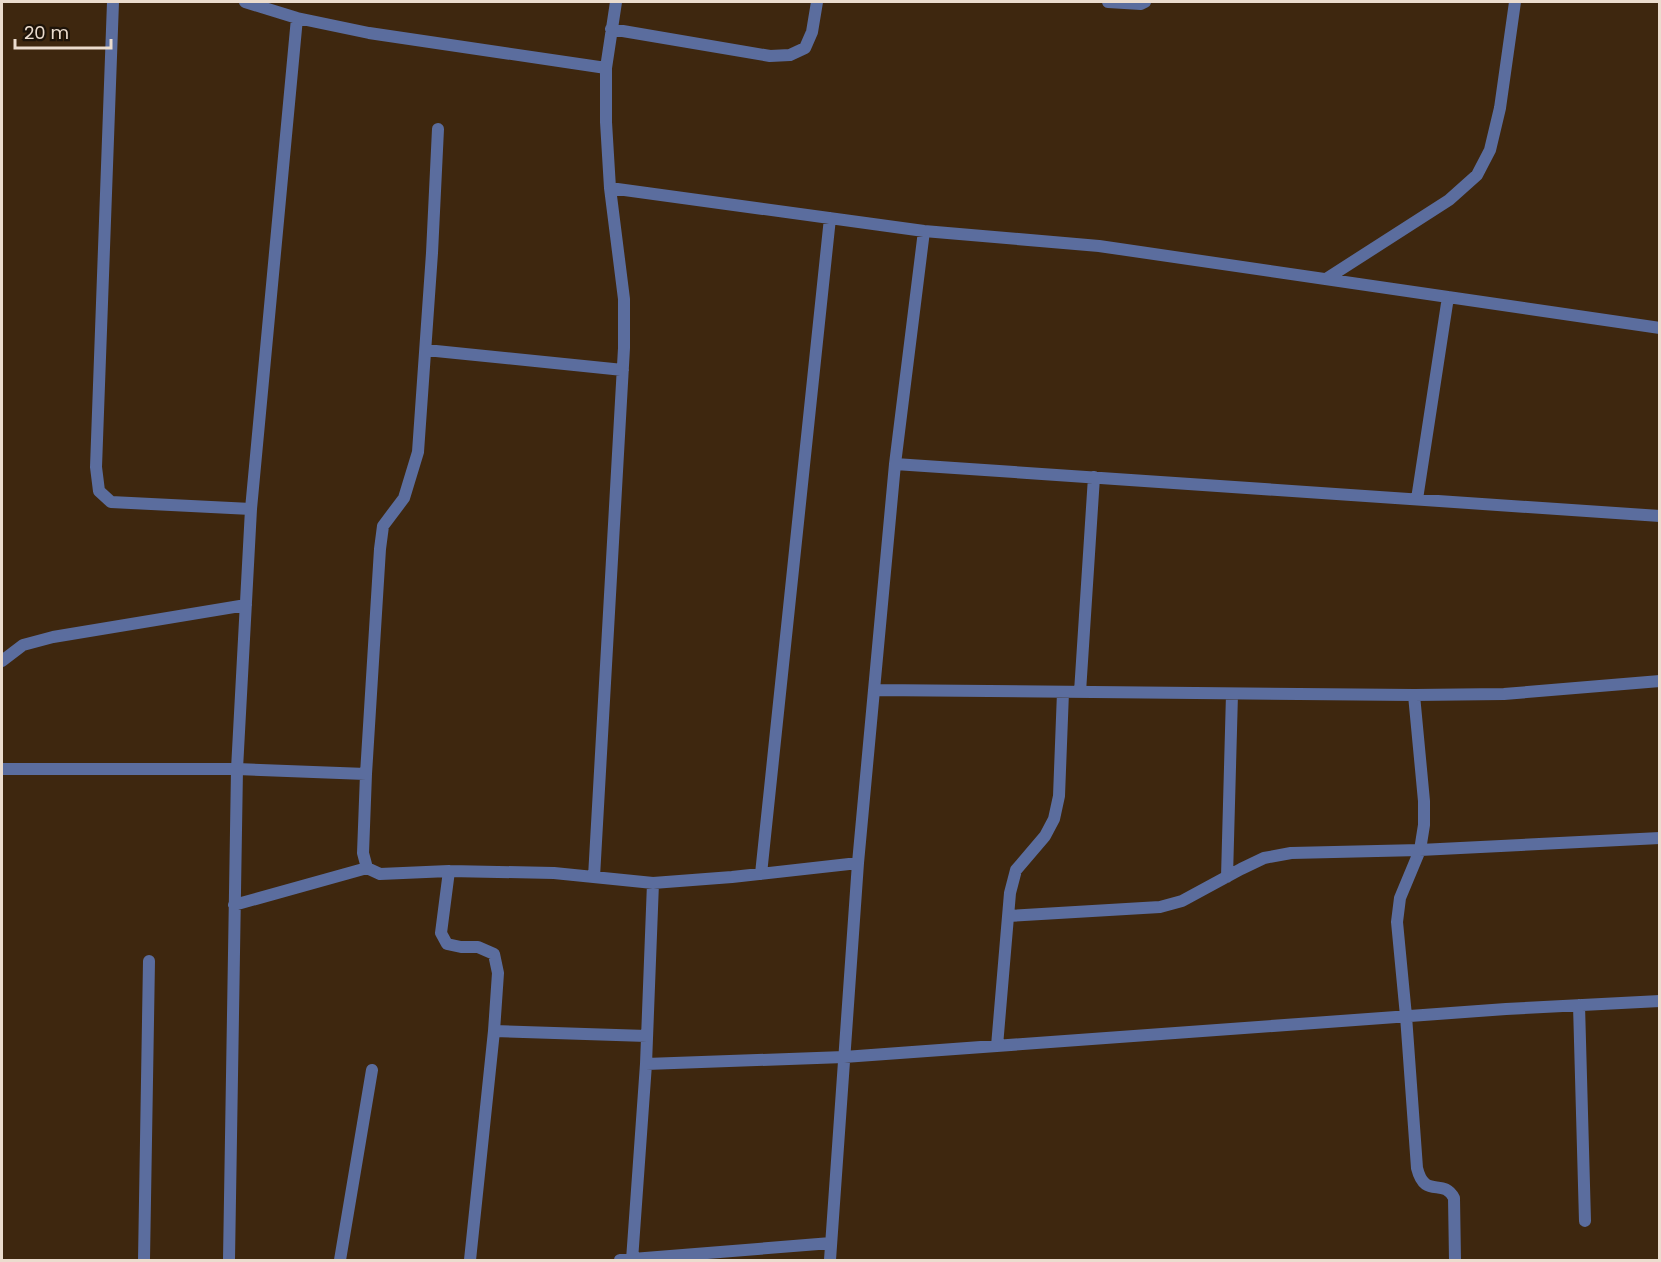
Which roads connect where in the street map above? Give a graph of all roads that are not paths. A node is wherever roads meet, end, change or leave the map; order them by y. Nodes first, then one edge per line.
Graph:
1 (113, 2) edge
2 (245, 2) edge
3 (616, 2) edge
4 (817, 2) edge
5 (1108, 2) edge
6 (1145, 2) edge
7 (1515, 2) edge
8 (297, 18) junction
9 (611, 29) junction
10 (606, 68) junction
11 (438, 129) dead end
12 (610, 188) junction
13 (830, 218) junction
14 (924, 231) junction
15 (1326, 279) junction
16 (1448, 297) junction
17 (1659, 328) edge
18 (426, 350) junction
19 (623, 370) junction
20 (895, 464) junction
21 (1094, 477) junction
22 (1417, 499) junction
23 (251, 509) junction
24 (1659, 516) edge
25 (246, 605) junction
26 (2, 661) edge
27 (1659, 681) edge
28 (874, 690) junction
29 (1064, 692) junction
30 (1080, 692) junction
31 (1232, 693) junction
32 (1414, 695) junction
33 (2, 769) edge
34 (237, 769) junction
35 (366, 774) junction
36 (1659, 838) edge
37 (1420, 850) junction
38 (858, 863) junction
39 (367, 868) junction
40 (449, 871) junction
41 (760, 874) junction
42 (1227, 877) junction
43 (594, 878) junction
44 (653, 883) junction
45 (234, 905) junction
46 (1008, 916) junction
47 (149, 961) dead end
48 (1659, 1001) edge
49 (1579, 1005) junction
50 (1406, 1016) junction
51 (494, 1031) junction
52 (647, 1036) junction
53 (997, 1046) junction
54 (844, 1057) junction
55 (646, 1064) junction
56 (372, 1070) dead end
57 (1585, 1221) dead end
58 (831, 1243) junction
59 (144, 1260) edge
60 (229, 1260) edge
61 (340, 1260) edge
62 (470, 1260) edge
63 (628, 1260) edge
64 (830, 1260) edge
65 (1455, 1260) edge

1 - 23 street
2 - 8 street
3 - 9 street
4 - 9 street
5 - 6 street
7 - 15 street
8 - 10 street
8 - 23 street
9 - 10 street
10 - 12 street
11 - 18 street
12 - 13 street
12 - 19 street
13 - 14 street
13 - 41 street
14 - 15 street
14 - 20 street
15 - 16 street
16 - 17 street
16 - 22 street
18 - 19 street
18 - 35 street
19 - 43 street
20 - 21 street
20 - 28 street
21 - 22 street
21 - 30 street
22 - 24 street
23 - 25 street
25 - 26 street
25 - 34 street
27 - 32 street
28 - 29 street
28 - 38 street
29 - 30 street
29 - 46 street
30 - 31 street
31 - 32 street
31 - 42 street
32 - 37 street
33 - 34 street
34 - 35 street
34 - 45 street
35 - 39 street
36 - 37 street
37 - 42 street
37 - 50 street
38 - 41 street
38 - 54 street
39 - 40 street
39 - 45 street
40 - 43 street
40 - 51 street
41 - 44 street
42 - 46 street
43 - 44 street
44 - 52 street
45 - 60 street
46 - 53 street
47 - 59 street
48 - 49 street
49 - 50 street
49 - 57 street
50 - 53 street
50 - 65 street
51 - 52 street
51 - 62 street
52 - 55 street
53 - 54 street
54 - 55 street
54 - 58 street
55 - 63 street
56 - 61 street
58 - 63 street
58 - 64 street

